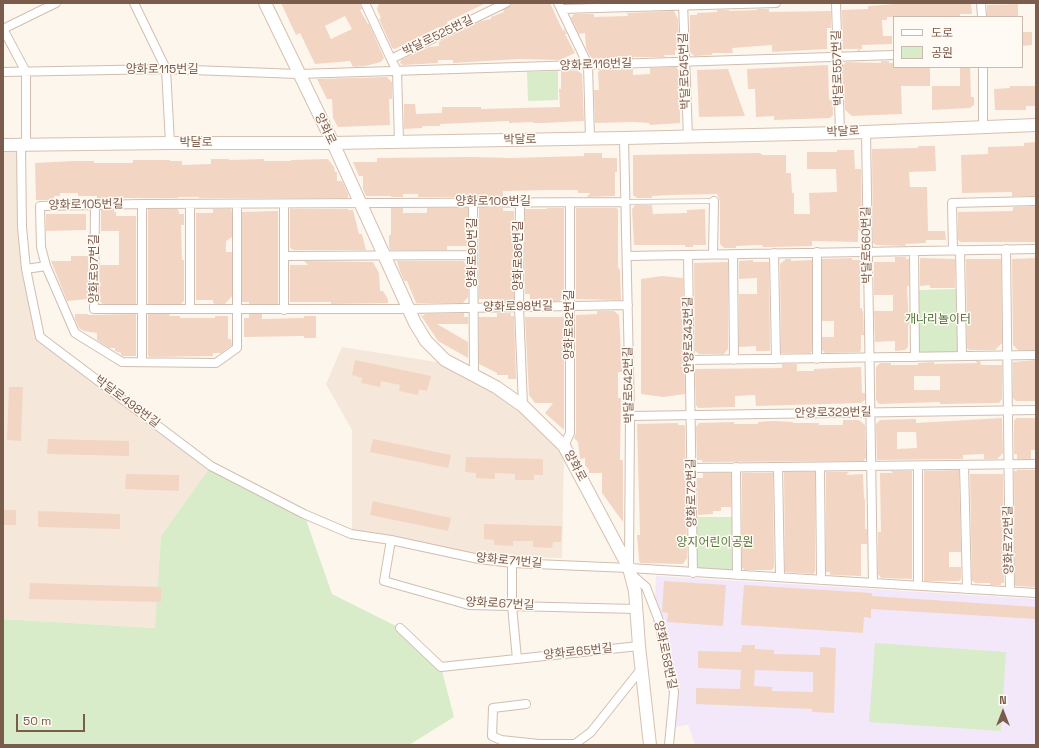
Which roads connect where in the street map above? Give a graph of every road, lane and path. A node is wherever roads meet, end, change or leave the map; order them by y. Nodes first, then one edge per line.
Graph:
1 (56, 3) edge
2 (134, 3) edge
3 (264, 3) edge
4 (365, 3) edge
5 (506, 3) edge
6 (776, 3) edge
7 (836, 3) edge
8 (981, 3) edge
9 (683, 4) edge
10 (560, 6) edge
11 (982, 16) edge
12 (3, 29) edge
13 (893, 55) edge
14 (838, 56) junction
15 (391, 59) junction
16 (685, 62) junction
17 (588, 65) junction
18 (983, 68) edge
19 (166, 69) junction
20 (397, 71) junction
21 (3, 72) edge
22 (26, 72) junction
23 (298, 74) junction
24 (1036, 125) edge
25 (983, 127) junction
26 (866, 131) junction
27 (840, 133) junction
28 (688, 137) junction
29 (624, 138) junction
30 (590, 139) junction
31 (399, 142) junction
32 (170, 143) junction
33 (333, 143) junction
34 (3, 145) edge
35 (24, 145) junction
36 (472, 202) junction
37 (520, 202) junction
38 (570, 202) junction
39 (625, 202) junction
40 (714, 202) joint
41 (1036, 202) edge
42 (360, 203) junction
43 (142, 204) junction
44 (190, 204) junction
45 (237, 204) junction
46 (284, 204) junction
47 (95, 205) junction
48 (1036, 249) edge
49 (956, 250) junction
50 (1006, 250) junction
51 (914, 251) junction
52 (817, 252) junction
53 (867, 252) junction
54 (774, 253) junction
55 (713, 254) junction
56 (733, 254) junction
57 (384, 255) junction
58 (472, 255) junction
59 (688, 255) junction
60 (284, 256) junction
61 (627, 256) junction
62 (46, 266) junction
63 (26, 269) junction
64 (570, 306) junction
65 (628, 306) junction
66 (519, 307) junction
67 (473, 308) junction
68 (142, 309) junction
69 (237, 309) junction
70 (190, 310) junction
71 (284, 310) junction
72 (408, 310) junction
73 (1006, 355) junction
74 (1036, 355) edge
75 (962, 356) junction
76 (915, 357) junction
77 (869, 358) junction
78 (776, 359) junction
79 (817, 359) junction
80 (689, 360) junction
81 (734, 360) junction
82 (142, 362) junction
83 (474, 375) junction
84 (523, 406) junction
85 (1007, 410) junction
86 (1036, 410) edge
87 (870, 412) junction
88 (690, 414) junction
89 (630, 416) junction
90 (564, 446) junction
91 (1036, 464) edge
92 (964, 465) junction
93 (1008, 465) junction
94 (871, 466) junction
95 (918, 466) junction
96 (778, 467) junction
97 (820, 467) junction
98 (691, 468) junction
99 (736, 468) junction
100 (391, 540) junction
101 (512, 563) junction
102 (630, 571) junction
103 (693, 572) junction
104 (738, 575) junction
105 (780, 577) junction
106 (821, 580) junction
107 (873, 583) junction
108 (918, 585) junction
109 (967, 589) junction
110 (1010, 591) junction
111 (1036, 593) edge
112 (512, 606) junction
113 (636, 609) junction
114 (400, 628) dead end
115 (639, 646) junction
116 (517, 659) junction
117 (642, 668) junction
118 (526, 704) dead end
119 (650, 745) edge
120 (669, 745) edge

1 - 12 street
2 - 19 street
3 - 23 street, 양화로
4 - 15 street, 박달로525번길
5 - 15 street, 박달로525번길
6 - 9 street
7 - 14 street, 박달로557번길
8 - 11 street
9 - 10 street
9 - 16 street, 박달로545번길
10 - 17 street
12 - 22 street
13 - 14 street, 양화로116번길
14 - 16 street, 양화로116번길
14 - 27 street, 박달로557번길
15 - 20 street, 박달로525번길
16 - 17 street, 양화로116번길
16 - 28 street, 박달로545번길
17 - 20 street, 양화로116번길
17 - 30 street
18 - 25 street
19 - 22 street, 양화로115번길
19 - 23 street, 양화로115번길
19 - 32 street
20 - 23 street, 양화로116번길
20 - 31 street, 박달로525번길
21 - 22 street, 양화로115번길
22 - 35 street, 박달로498번길
23 - 33 street, 양화로
24 - 25 street, 박달로
25 - 26 street, 박달로
26 - 27 street, 박달로
26 - 53 street, 박달로560번길
27 - 28 street, 박달로
28 - 29 street, 박달로
29 - 30 street, 박달로
29 - 39 street, 박달로542번길
30 - 31 street, 박달로
31 - 33 street, 박달로
32 - 33 street, 박달로
32 - 35 street, 박달로
33 - 42 street, 양화로
34 - 35 street, 박달로
35 - 63 street, 박달로498번길
36 - 37 street, 양화로106번길
36 - 42 street, 양화로106번길
36 - 58 street, 양화로90번길
37 - 38 street, 양화로106번길
37 - 66 street, 양화로86번길
38 - 39 street, 양화로106번길
38 - 64 street, 양화로82번길
39 - 40 lane
39 - 61 street, 박달로542번길
40 - 55 street
41 - 49 street
42 - 46 street, 양화로105번길
42 - 57 street, 양화로
43 - 44 street, 양화로105번길
43 - 47 street, 양화로105번길
43 - 68 street
44 - 45 street, 양화로105번길
44 - 70 street
45 - 46 street, 양화로105번길
45 - 69 street
46 - 60 street
47 - 62 street, 양화로105번길
47 - 68 street, 양화로97번길
48 - 50 street
49 - 50 street
49 - 51 street
49 - 75 street
50 - 73 street
51 - 53 street
51 - 76 street
52 - 53 street
52 - 54 street
52 - 79 street
53 - 77 street, 박달로560번길
54 - 56 street
54 - 78 street
55 - 56 street
55 - 59 street
56 - 81 street
57 - 58 street
57 - 60 street
57 - 72 street, 양화로
58 - 67 street, 양화로90번길
59 - 61 street
59 - 80 street, 안양로343번길
60 - 71 street
61 - 65 street, 박달로542번길
62 - 63 street
62 - 82 street, 양화로105번길
63 - 100 street, 박달로498번길
64 - 65 street, 양화로98번길
64 - 66 street, 양화로98번길
64 - 90 street, 양화로82번길
65 - 89 street, 박달로542번길
66 - 67 street, 양화로98번길
66 - 84 street, 양화로86번길
67 - 72 street, 양화로98번길
67 - 83 street, 양화로90번길
68 - 70 street, 양화로97번길
68 - 82 street
69 - 70 street, 양화로97번길
69 - 71 street, 양화로97번길
69 - 82 street, 양화로105번길
71 - 72 street, 양화로97번길
72 - 83 street, 양화로
73 - 74 street
73 - 75 street
73 - 85 street, 양화로72번길
75 - 76 street
76 - 77 street
77 - 79 street
77 - 87 street, 박달로560번길
78 - 79 street
78 - 81 street
80 - 81 street
80 - 88 street, 안양로343번길
83 - 84 street, 양화로
84 - 90 street, 양화로
85 - 86 street, 안양로329번길
85 - 87 street, 안양로329번길
85 - 93 street, 양화로72번길
87 - 88 street, 안양로329번길
87 - 94 street, 박달로560번길
88 - 89 street, 안양로329번길
88 - 98 street, 양화로72번길
89 - 102 street, 박달로542번길
90 - 102 street, 양화로
91 - 93 street
92 - 93 street
92 - 95 street
92 - 109 street
93 - 110 street, 양화로72번길
94 - 95 street
94 - 97 street
94 - 107 street, 박달로560번길
95 - 108 street
96 - 97 street
96 - 99 street
96 - 105 street
97 - 106 street
98 - 99 street
98 - 103 street, 양화로72번길
99 - 104 street
100 - 101 street, 양화로71번길
100 - 112 street, 양화로67번길
101 - 102 street, 양화로71번길
101 - 112 street
102 - 103 street, 양화로72번길
102 - 113 street, 양화로
102 - 120 street, 양화로58번길
103 - 104 street, 양화로72번길
104 - 105 street, 양화로72번길
105 - 106 street, 양화로72번길
106 - 107 street, 양화로72번길
107 - 108 street, 양화로72번길
108 - 109 street, 양화로72번길
109 - 110 street, 양화로72번길
110 - 111 street, 양화로72번길
112 - 113 street, 양화로67번길
112 - 116 street
113 - 115 street, 양화로
114 - 116 street, 양화로65번길
115 - 116 street, 양화로65번길
115 - 117 street, 양화로
117 - 118 street
117 - 119 street, 양화로

